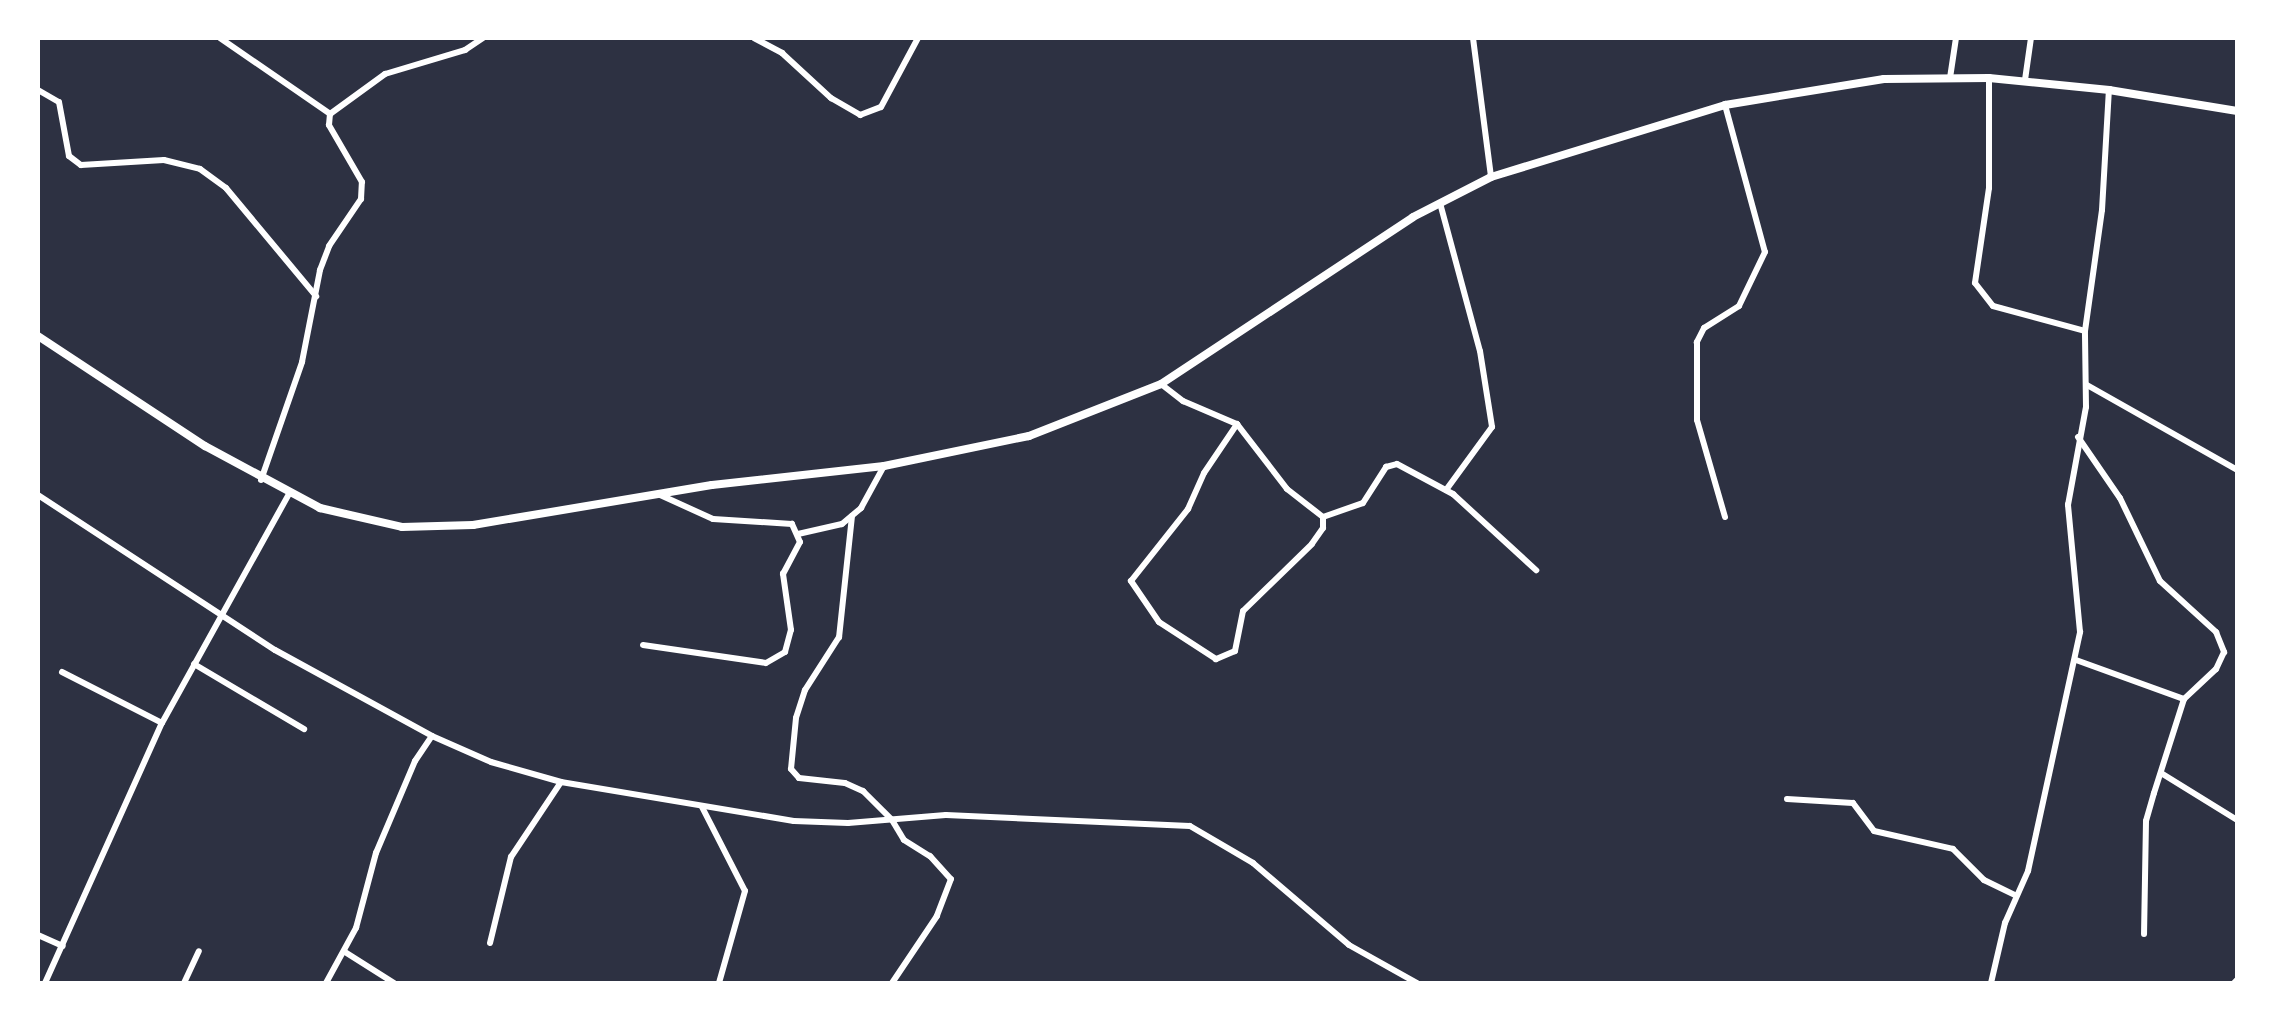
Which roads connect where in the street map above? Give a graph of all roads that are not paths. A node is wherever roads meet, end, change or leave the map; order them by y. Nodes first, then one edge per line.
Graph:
1 (220, 38) edge
2 (483, 38) edge
3 (754, 38) edge
4 (918, 38) edge
5 (1473, 38) edge
6 (1956, 38) edge
7 (2031, 38) edge
8 (1950, 78) junction
9 (1989, 78) junction
10 (2025, 80) junction
11 (38, 90) edge
12 (2109, 90) junction
13 (1725, 105) junction
14 (2237, 111) edge
15 (330, 114) junction
16 (1491, 177) junction
17 (1440, 203) junction
18 (316, 296) junction
19 (2085, 331) junction
20 (38, 336) edge
21 (1161, 384) junction
22 (2087, 385) junction
23 (1237, 424) junction
24 (2078, 437) junction
25 (884, 466) junction
26 (2237, 470) edge
27 (261, 480) junction
28 (1446, 490) junction
29 (289, 494) junction
30 (658, 494) junction
31 (38, 495) edge
32 (852, 516) junction
33 (1323, 517) junction
34 (1725, 517) dead end
35 (798, 534) junction
36 (1536, 570) dead end
37 (220, 613) junction
38 (643, 645) dead end
39 (2076, 660) junction
40 (194, 664) junction
41 (62, 672) dead end
42 (2184, 699) junction
43 (162, 723) junction
44 (304, 729) dead end
45 (432, 736) junction
46 (2161, 773) junction
47 (561, 782) junction
48 (1787, 799) dead end
49 (702, 807) junction
50 (892, 820) junction
51 (2237, 820) edge
52 (2015, 895) junction
53 (2144, 934) dead end
54 (38, 935) edge
55 (490, 943) dead end
56 (63, 946) junction
57 (199, 951) dead end
58 (345, 952) junction
59 (45, 983) edge
60 (184, 983) edge
61 (326, 983) edge
62 (394, 983) edge
63 (719, 983) edge
64 (892, 983) edge
65 (1417, 983) edge
66 (1991, 983) edge

1 - 15 street
2 - 15 street
3 - 4 street
5 - 16 street
6 - 8 street
7 - 10 street
8 - 9 main road
8 - 13 main road
9 - 10 main road
9 - 19 street
10 - 12 main road
11 - 18 street
12 - 14 main road
12 - 19 street
13 - 16 main road
13 - 34 street
15 - 18 street
16 - 17 main road
17 - 21 main road
17 - 28 street
18 - 27 street
19 - 22 street
20 - 27 main road
21 - 23 street
21 - 25 main road
22 - 24 street
22 - 26 street
23 - 33 street
23 - 33 street
24 - 39 street
24 - 42 street
25 - 30 main road
25 - 32 street
27 - 29 main road
28 - 33 street
28 - 36 street
29 - 30 main road
29 - 37 street
30 - 35 street
31 - 37 street
32 - 35 street
32 - 50 street
35 - 38 street
37 - 40 street
37 - 45 street
39 - 42 street
39 - 52 street
40 - 43 street
40 - 44 street
41 - 43 street
42 - 46 street
43 - 56 street
45 - 47 street
45 - 58 street
46 - 51 street
46 - 53 street
47 - 49 street
47 - 55 street
48 - 52 street
49 - 50 street
49 - 63 street
50 - 64 street
50 - 65 street
52 - 66 street
54 - 56 street
56 - 59 street
57 - 60 street
58 - 61 street
58 - 62 street

